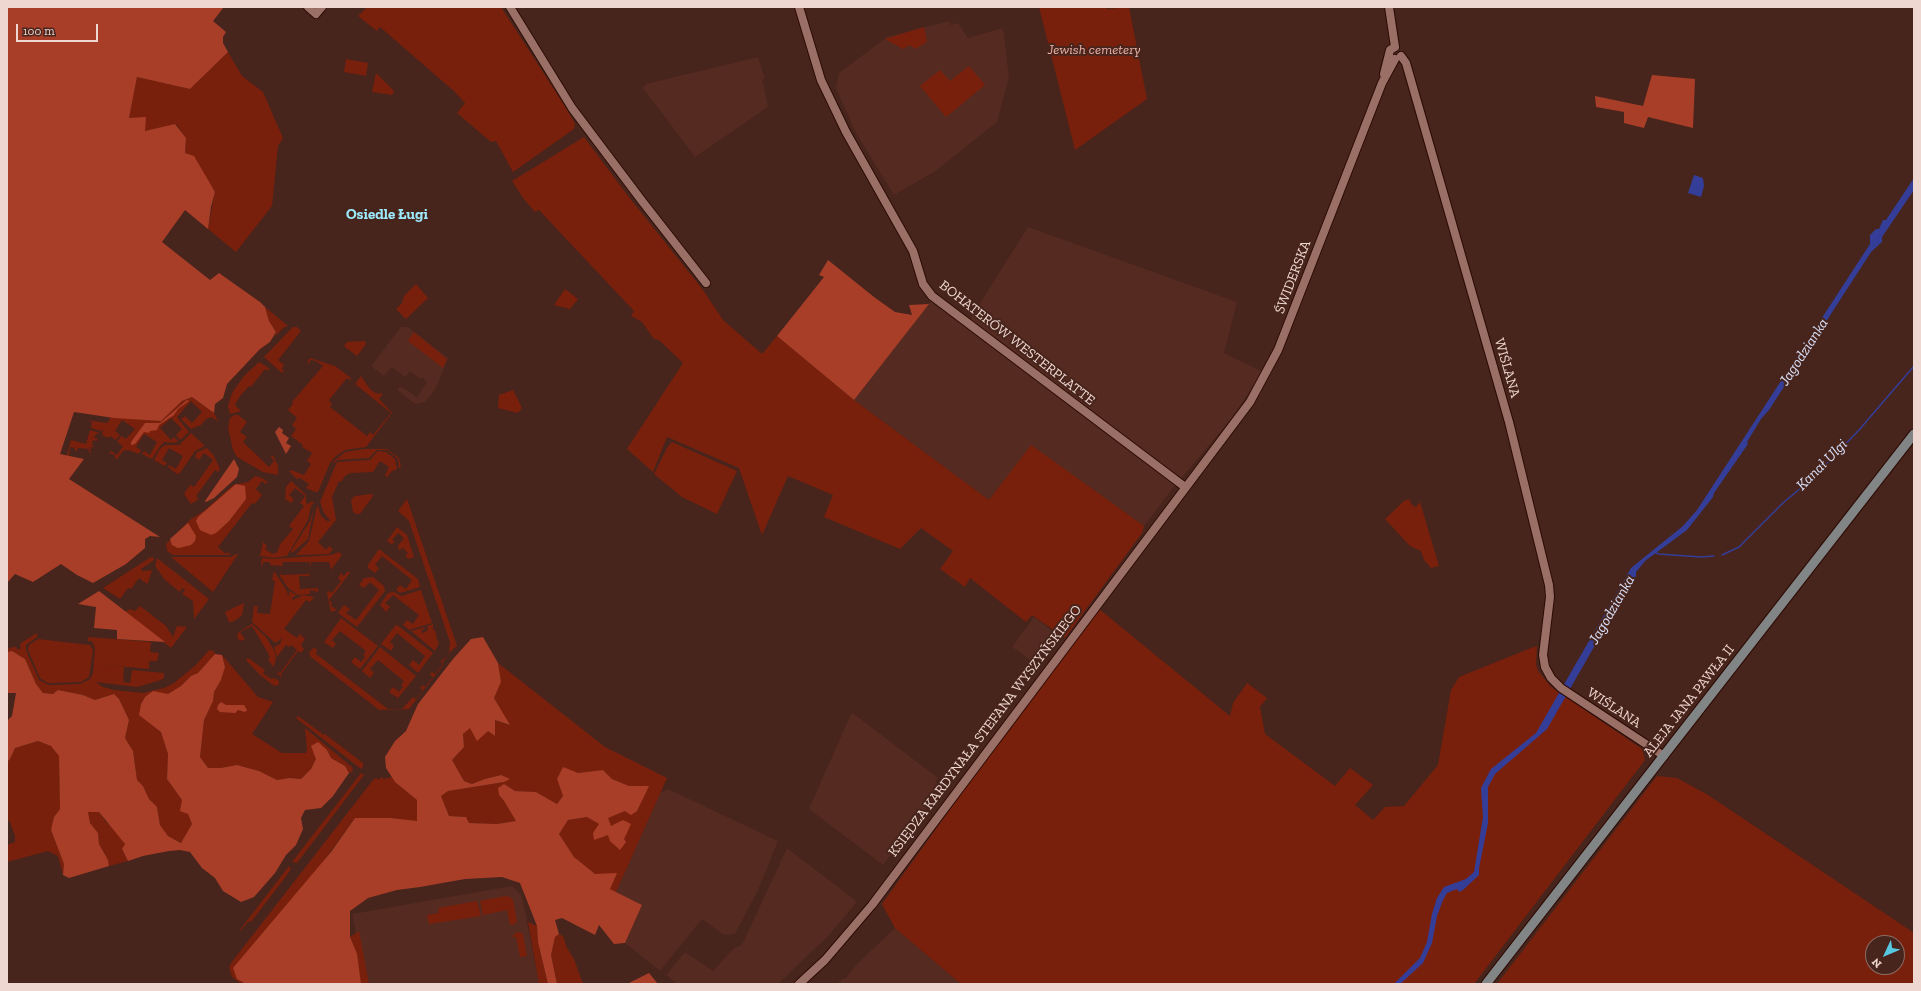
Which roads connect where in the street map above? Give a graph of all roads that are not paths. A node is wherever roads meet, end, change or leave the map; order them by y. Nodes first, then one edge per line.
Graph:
1 (308, 7) edge
2 (322, 7) edge
3 (510, 7) edge
4 (799, 7) edge
5 (1389, 7) edge
6 (1395, 56) junction
7 (706, 283) dead end
8 (1914, 434) edge
9 (1185, 487) junction
10 (1664, 756) junction
11 (799, 984) edge
12 (1486, 984) edge

1 - 2 street
3 - 7 street
4 - 9 street, BOHATERÓW WESTERPLATTE
5 - 6 street
6 - 9 street, ŚWIDERSKA
6 - 10 street, WIŚLANA
8 - 10 main road, ALEJA JANA PAWŁA II
9 - 11 street, KSIĘDZA KARDYNAŁA STEFANA WYSZYŃSKIEGO
10 - 12 main road, ALEJA JANA PAWŁA II

